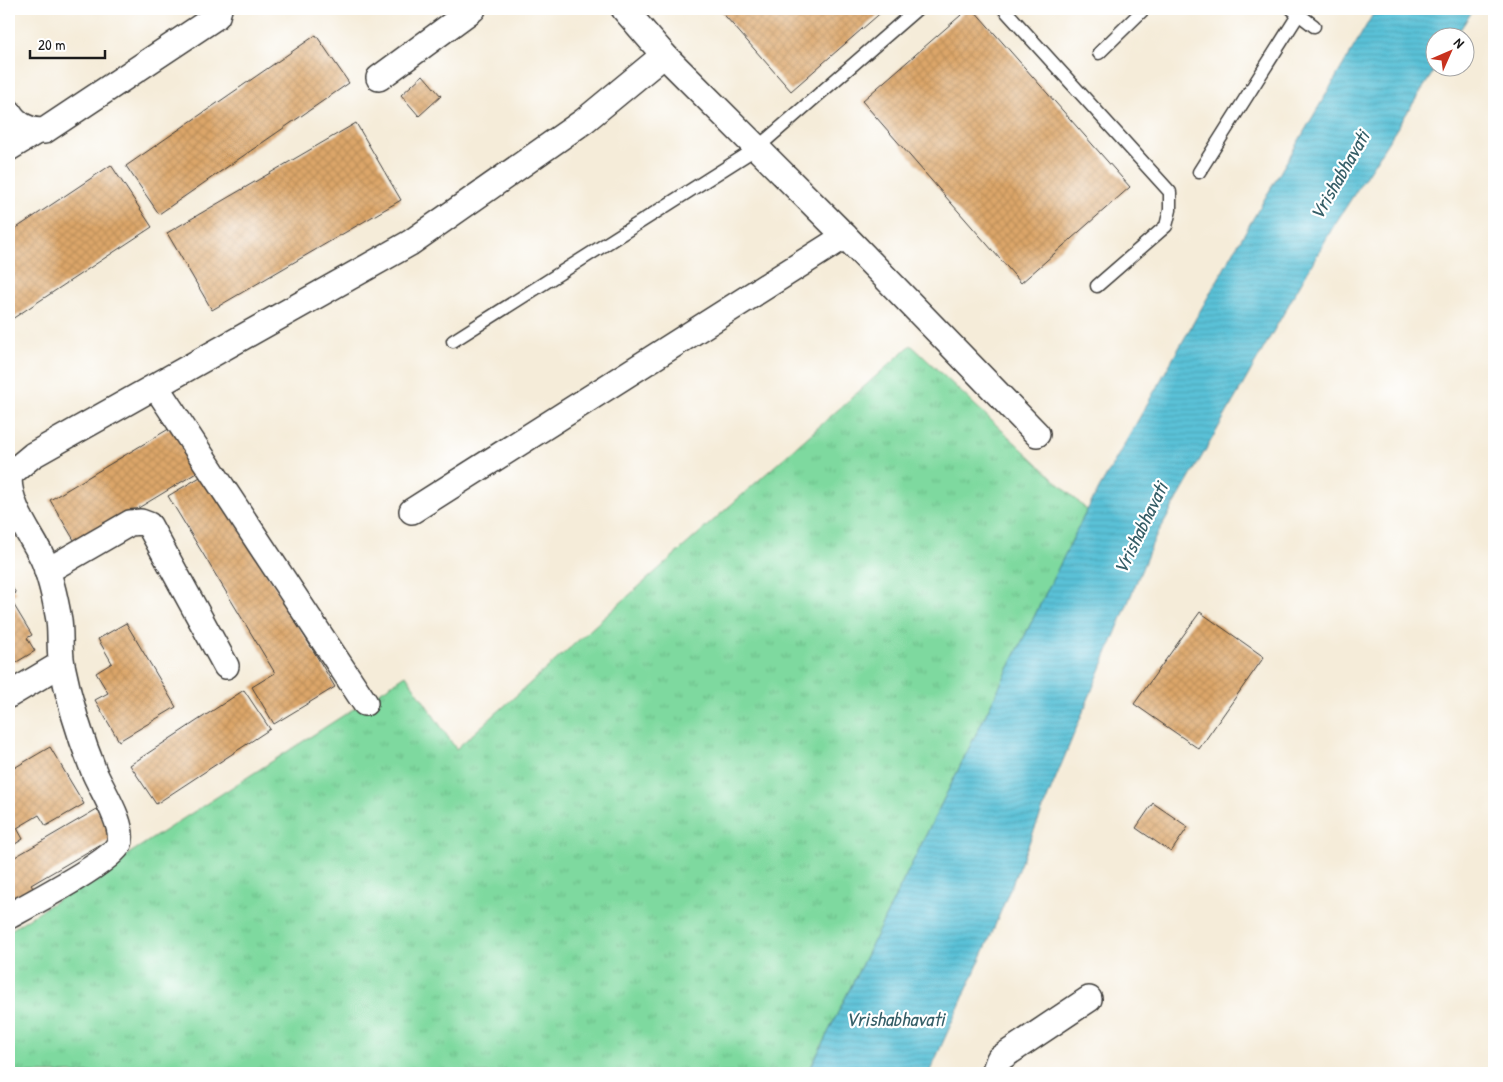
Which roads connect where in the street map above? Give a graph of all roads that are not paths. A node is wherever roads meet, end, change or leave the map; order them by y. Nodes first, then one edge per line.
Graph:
1 (219, 9) edge
2 (473, 9) edge
3 (624, 9) edge
4 (917, 9) edge
5 (1004, 9) edge
6 (1144, 9) edge
7 (1298, 11) edge
8 (1314, 26) dead end
9 (1099, 53) dead end
10 (664, 55) junction
11 (379, 78) dead end
12 (9, 112) edge
13 (37, 131) junction
14 (9, 148) edge
15 (757, 148) junction
16 (1199, 172) dead end
17 (845, 236) junction
18 (1097, 286) dead end
19 (453, 341) dead end
20 (156, 387) junction
21 (1037, 434) dead end
22 (9, 475) edge
23 (9, 479) edge
24 (412, 511) dead end
25 (47, 571) junction
26 (62, 664) junction
27 (226, 666) dead end
28 (9, 695) edge
29 (365, 703) dead end
30 (9, 916) edge
31 (1089, 999) dead end
32 (994, 1073) edge

1 - 13 street
2 - 11 street
3 - 10 street
4 - 15 lane
5 - 18 lane
6 - 9 lane
7 - 8 lane
7 - 16 lane
10 - 15 street
10 - 20 street
12 - 13 street
13 - 14 street
15 - 17 street
15 - 19 lane
17 - 21 street
17 - 24 street
20 - 22 street
20 - 29 street
23 - 25 street
25 - 26 street
25 - 27 street
26 - 28 street
26 - 30 street
31 - 32 street

